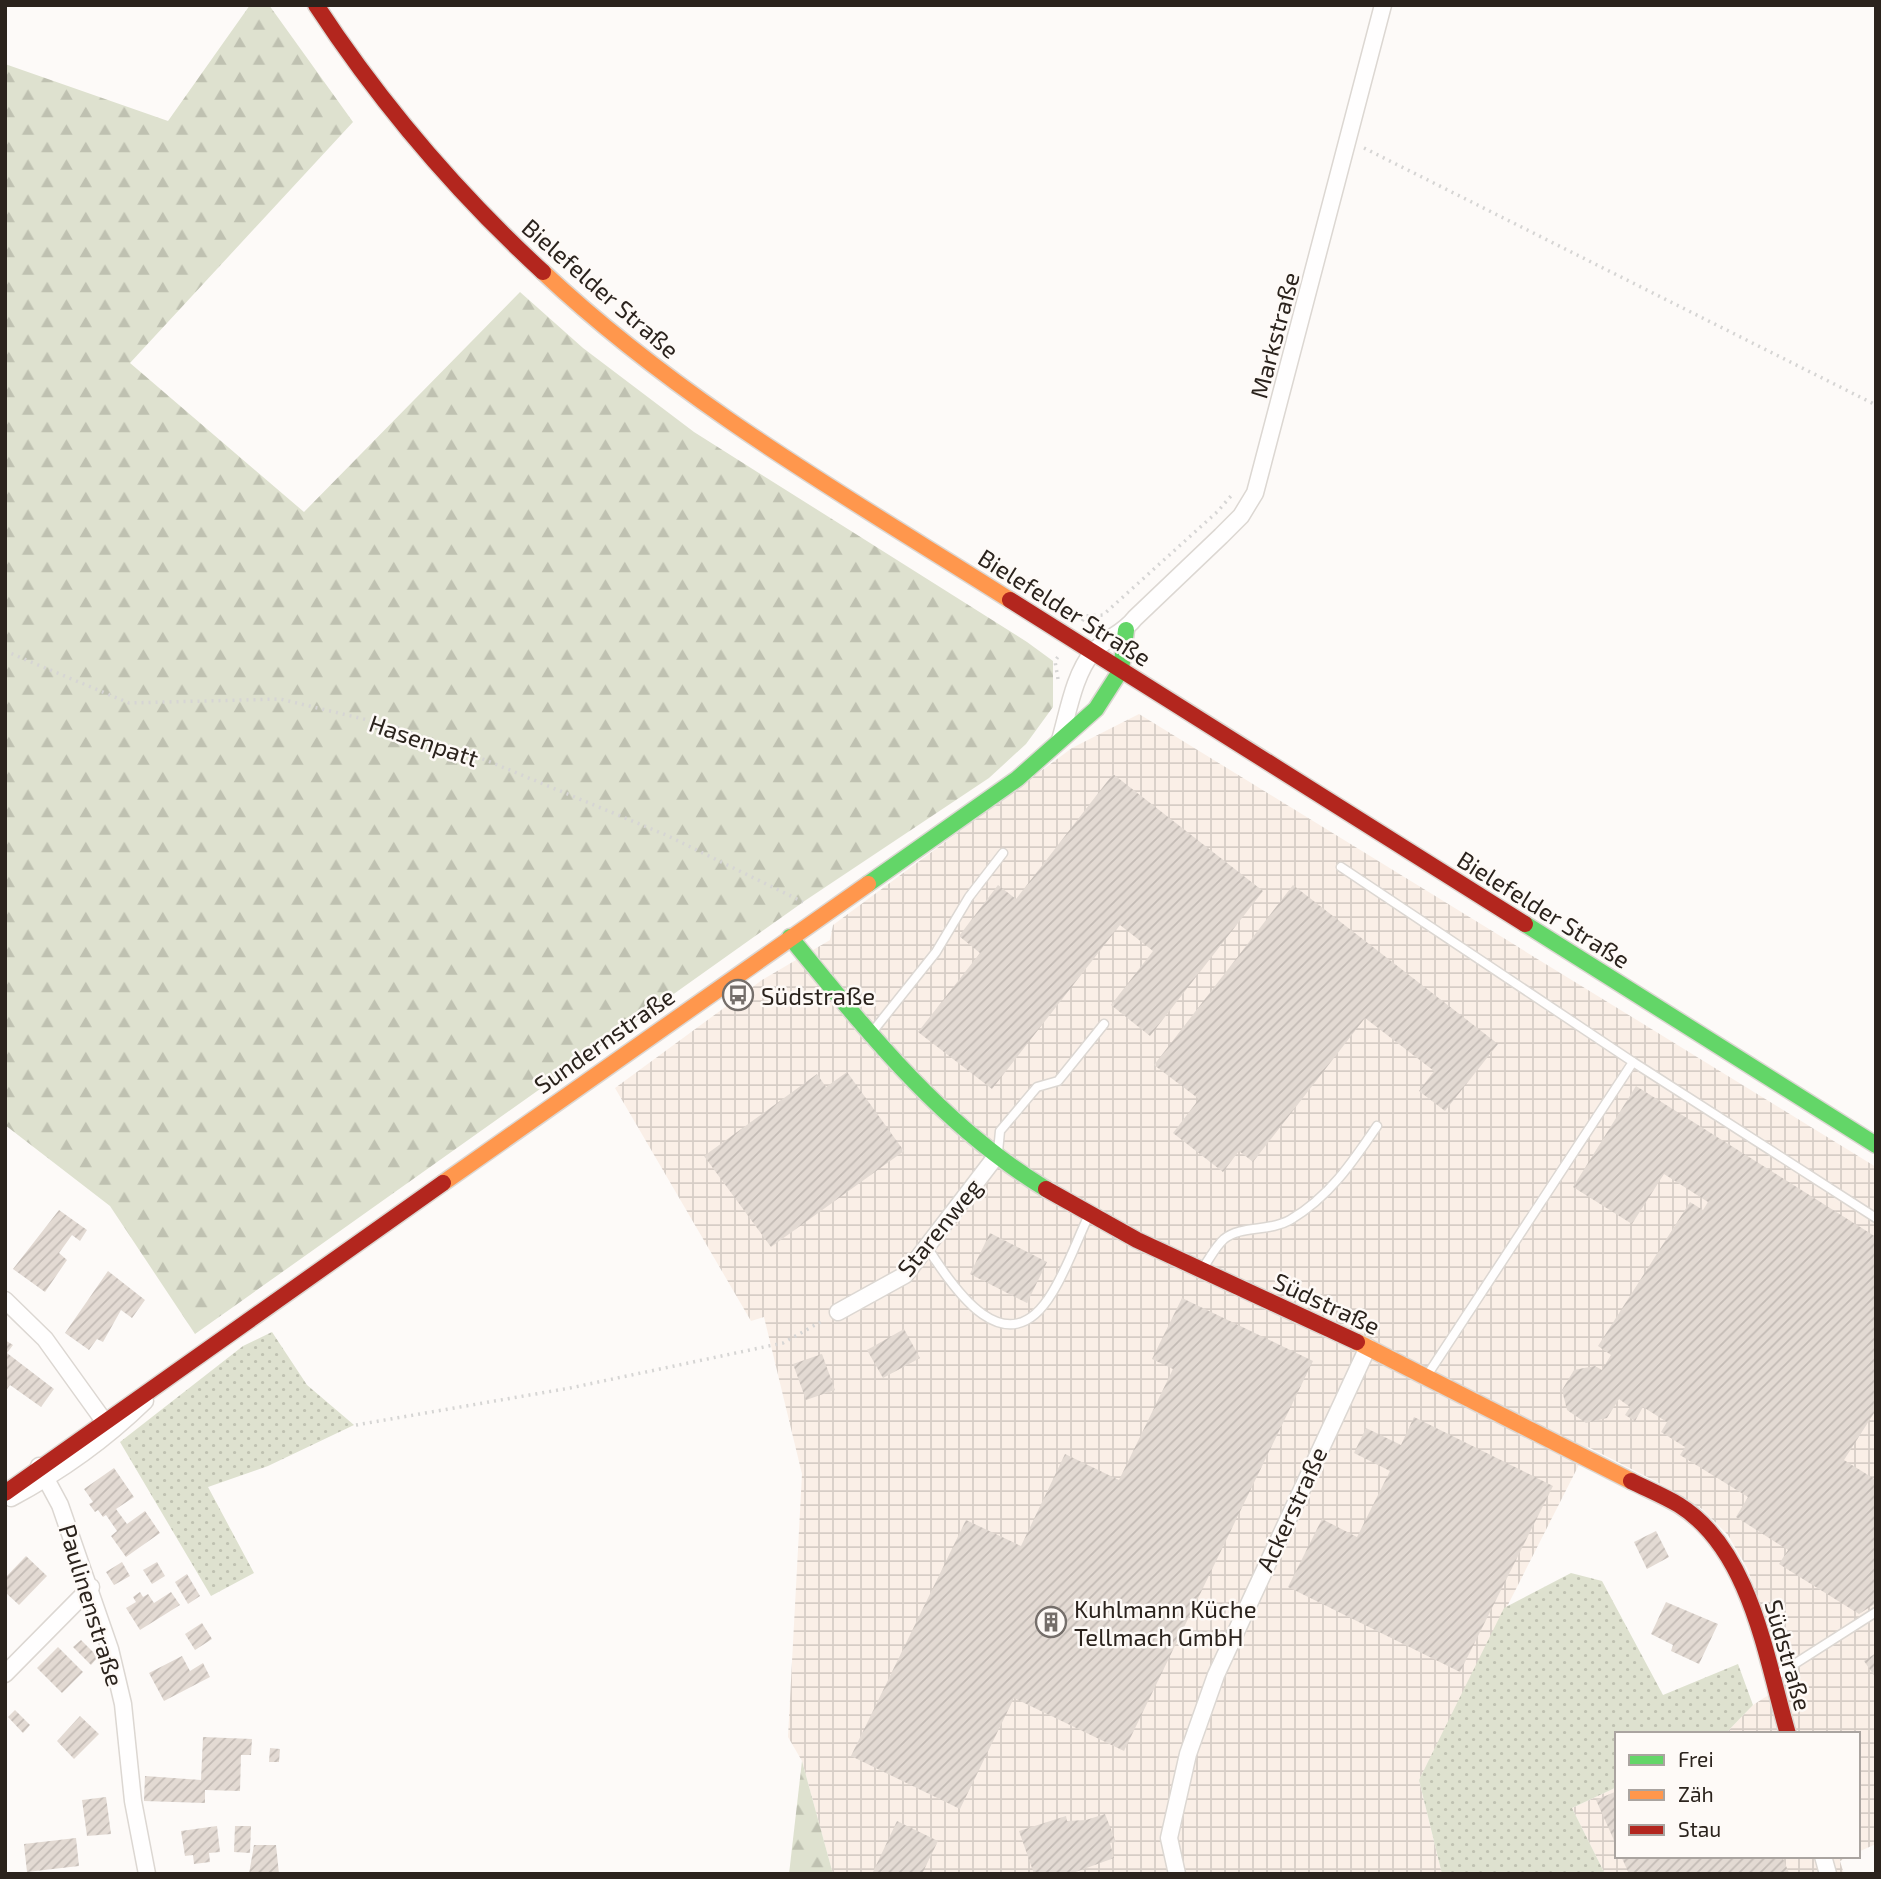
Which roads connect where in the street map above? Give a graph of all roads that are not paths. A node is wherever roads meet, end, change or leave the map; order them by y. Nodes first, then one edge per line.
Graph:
1 (316, 5) edge
2 (1383, 5) edge
3 (1126, 630) junction
4 (1093, 652) junction
5 (1121, 670) junction
6 (1060, 740) junction
7 (1003, 853) dead end
8 (1340, 867) dead end
9 (790, 937) junction
10 (1104, 1024) dead end
11 (871, 1034) junction
12 (1633, 1062) junction
13 (1377, 1126) dead end
14 (1876, 1145) edge
15 (998, 1155) junction
16 (1090, 1212) junction
17 (1876, 1218) edge
18 (927, 1247) junction
19 (1202, 1269) junction
20 (5, 1300) edge
21 (838, 1312) road end
22 (1368, 1347) junction
23 (1426, 1376) junction
24 (108, 1427) junction
25 (43, 1472) junction
26 (5, 1493) edge
27 (5, 1501) edge
28 (91, 1587) junction
29 (1876, 1612) edge
30 (5, 1674) edge
31 (1772, 1678) junction
32 (1787, 1732) edge
33 (147, 1874) edge
34 (1177, 1874) edge

1 - 4 street, Bielefelder Straße
2 - 3 street, Markstraße
3 - 4 street, Markstraße
3 - 5 street
4 - 5 street, Bielefelder Straße
4 - 6 street
5 - 6 street, Sundernstraße
5 - 14 street, Bielefelder Straße
6 - 9 street, Sundernstraße
7 - 11 lane
8 - 12 lane
9 - 11 street, Südstraße
9 - 24 street, Sundernstraße
10 - 15 lane
11 - 15 street, Südstraße
12 - 17 lane
12 - 23 lane
13 - 19 lane
15 - 16 street, Südstraße
15 - 18 street, Starenweg
16 - 18 lane
16 - 19 street, Südstraße
18 - 21 street, Starenweg
19 - 22 street, Südstraße
20 - 24 street
22 - 23 street, Südstraße
22 - 34 street, Ackerstraße
23 - 31 street, Südstraße
24 - 25 street, Sundernstraße
25 - 26 street, Sundernstraße
25 - 27 street, Sundernstraße
25 - 28 street, Paulinenstraße
28 - 30 street
28 - 33 street, Paulinenstraße
29 - 31 lane
31 - 32 street, Südstraße

